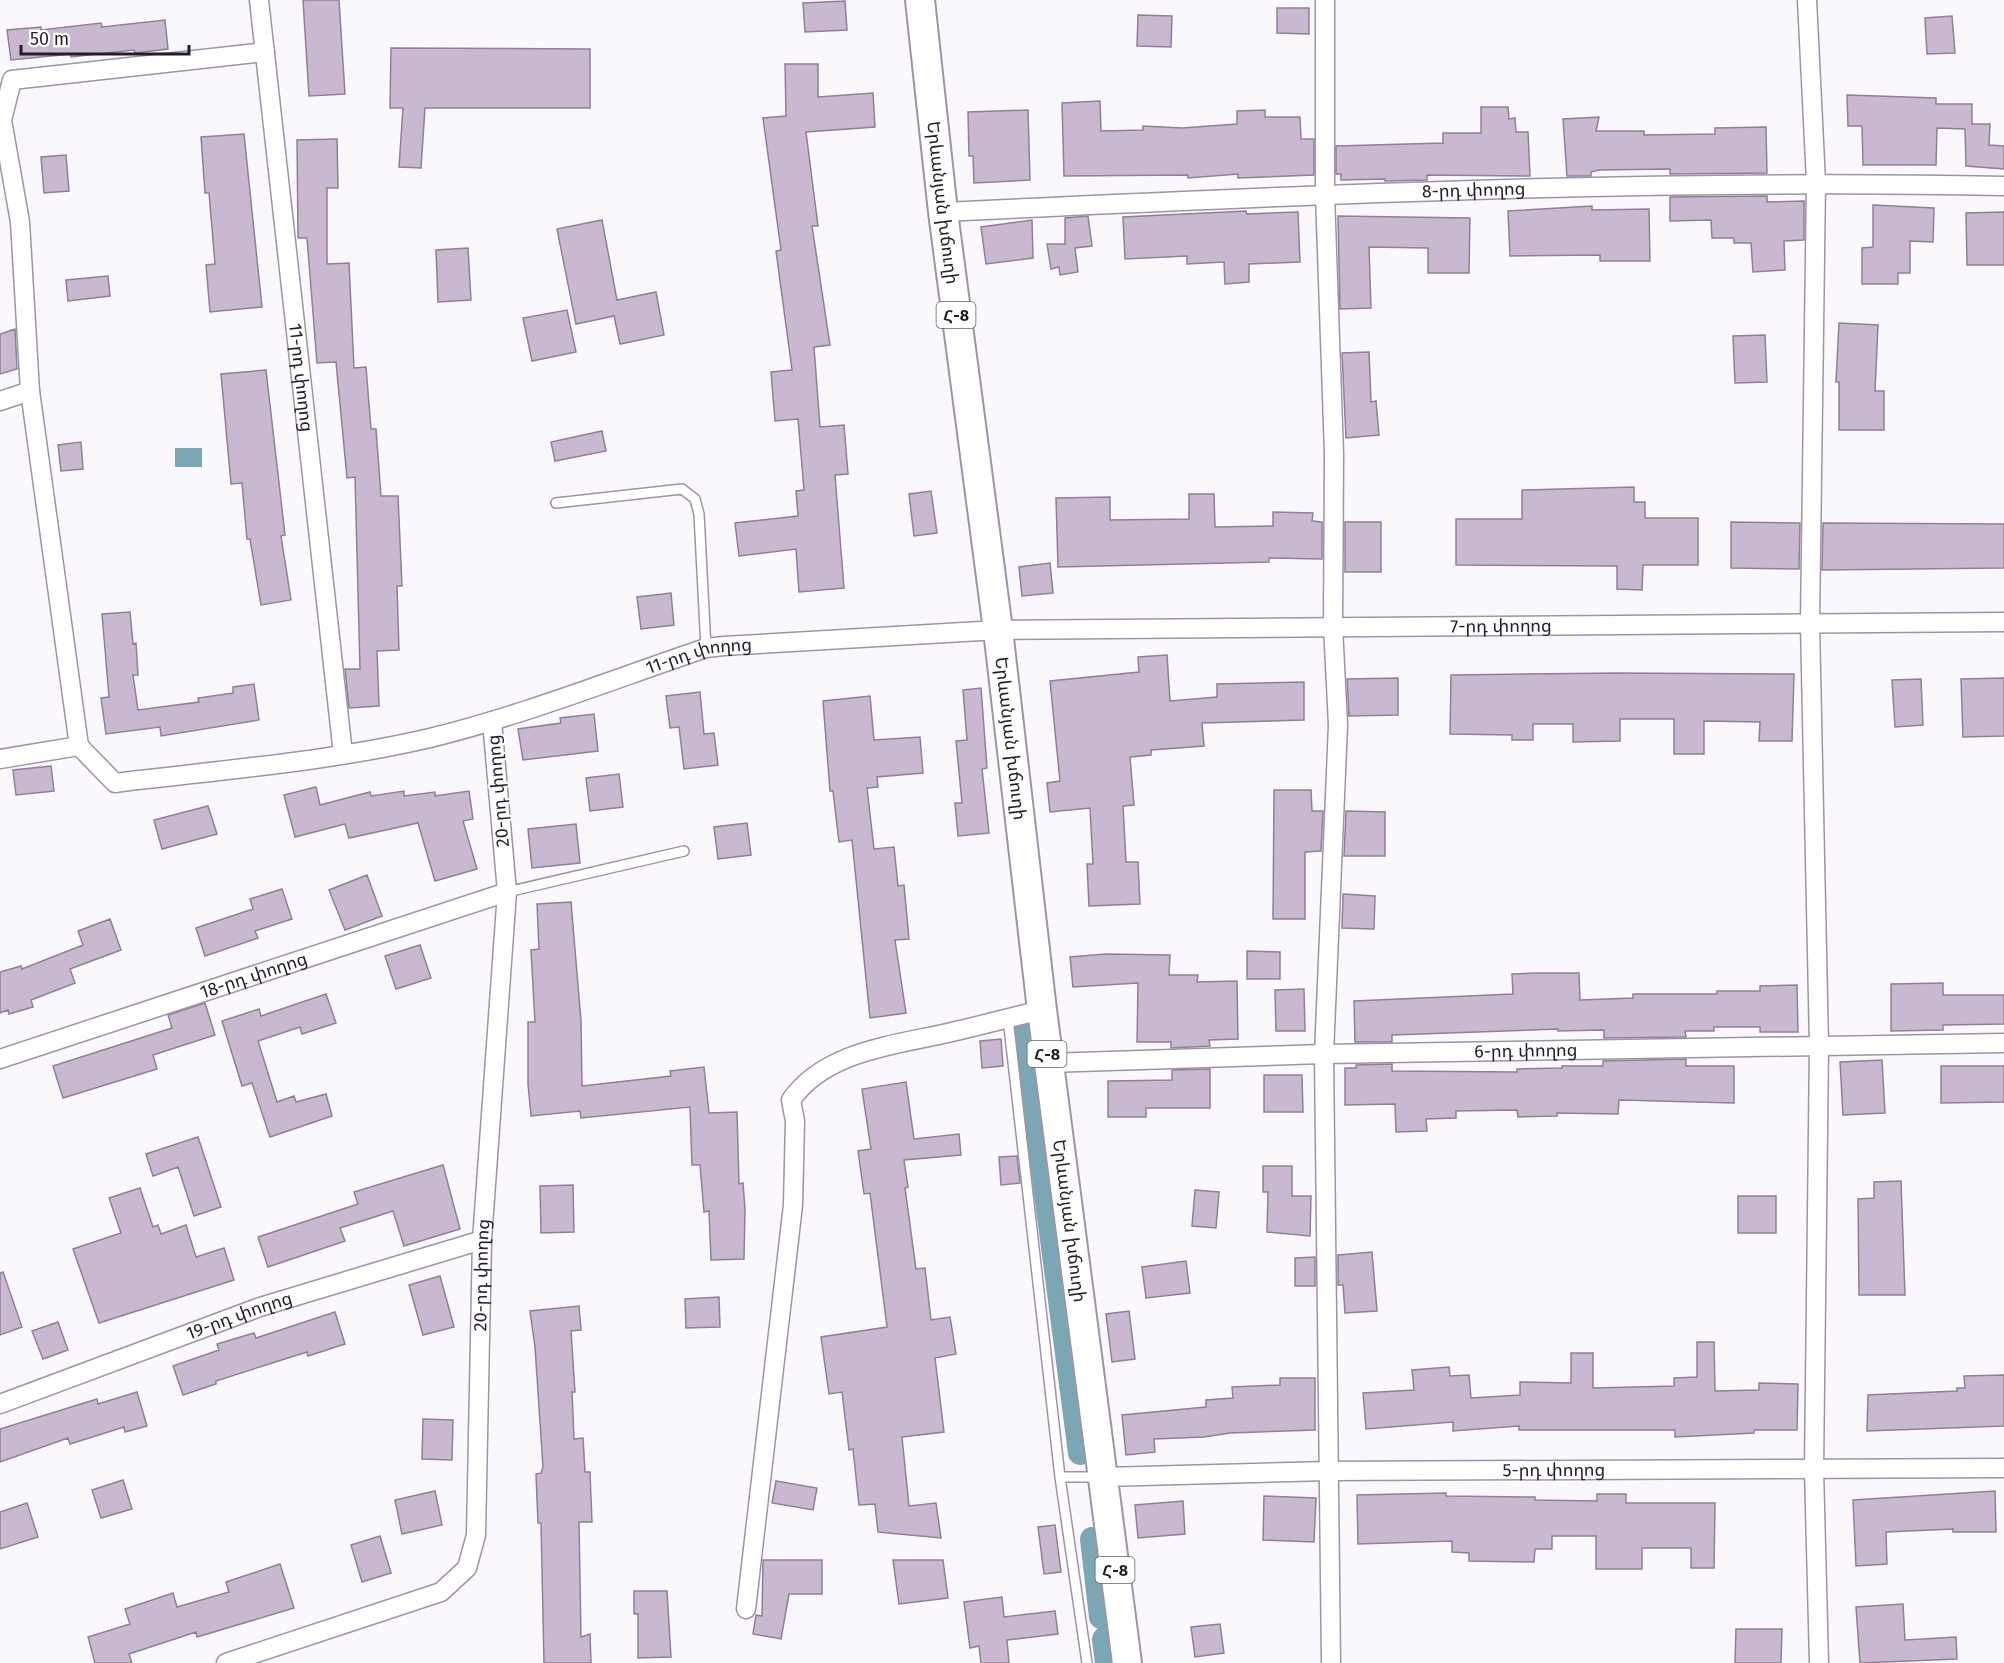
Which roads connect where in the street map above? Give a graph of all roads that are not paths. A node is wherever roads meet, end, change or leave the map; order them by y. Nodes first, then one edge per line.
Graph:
1 (259, 0) edge
2 (920, 0) edge
3 (1325, 0) edge
4 (1808, 0) edge
5 (1815, 0) edge
6 (265, 52) junction
7 (1, 121) edge
8 (1816, 182) junction
9 (2004, 186) edge
10 (1325, 194) junction
11 (943, 212) junction
12 (30, 391) junction
13 (0, 401) edge
14 (556, 503) dead end
15 (2004, 622) edge
16 (1810, 623) junction
17 (1333, 626) junction
18 (998, 630) junction
19 (706, 648) junction
20 (492, 721) junction
21 (79, 746) junction
22 (343, 754) junction
23 (0, 759) edge
24 (684, 851) dead end
25 (507, 892) junction
26 (1042, 1010) junction
27 (1008, 1018) junction
28 (2004, 1043) edge
29 (1819, 1046) junction
30 (1324, 1054) junction
31 (0, 1059) edge
32 (1048, 1063) junction
33 (482, 1240) junction
34 (0, 1404) edge
35 (2004, 1468) edge
36 (1814, 1469) junction
37 (1328, 1471) junction
38 (1060, 1477) junction
39 (1104, 1477) junction
40 (746, 1609) dead end
41 (226, 1663) edge
42 (1087, 1663) edge
43 (1127, 1663) edge
44 (1331, 1663) edge
45 (1819, 1663) edge

1 - 6 street, 11-րդ փողոց
2 - 11 main road, Երևանյան խճուղի / Հ-8
3 - 10 street
4 - 5 street
4 - 8 street
6 - 7 street
6 - 22 street, 11-րդ փողոց
7 - 12 street
8 - 9 street, 8-րդ փողոց
8 - 10 street, 8-րդ փողոց
8 - 16 street
10 - 11 street, 8-րդ փողոց
10 - 17 street
11 - 18 main road, Երևանյան խճուղի / Հ-8
12 - 13 street
12 - 21 street
14 - 19 lane
15 - 16 street, 7-րդ փողոց
16 - 17 street, 7-րդ փողոց
16 - 29 street
17 - 18 street, 7-րդ փողոց
17 - 30 street
18 - 19 street, 11-րդ փողոց
18 - 26 main road, Երևանյան խճուղի / Հ-8
19 - 20 street, 11-րդ փողոց
20 - 22 street, 11-րդ փողոց
20 - 25 street, 20-րդ փողոց
21 - 22 street, 11-րդ փողոց
21 - 23 street
24 - 25 lane
25 - 31 street, 18-րդ փողոց
25 - 33 street, 20-րդ փողոց
26 - 27 street
26 - 32 main road, Երևանյան խճուղի / Հ-8
27 - 38 lane
27 - 40 street
28 - 29 street, 6-րդ փողոց
29 - 30 street, 6-րդ փողոց
29 - 36 street
30 - 32 street, 6-րդ փողոց
30 - 37 street
32 - 39 main road, Երևանյան խճուղի / Հ-8
33 - 34 street, 19-րդ փողոց
33 - 41 street, 20-րդ փողոց
35 - 36 street, 5-րդ փողոց
36 - 37 street, 5-րդ փողոց
36 - 45 street
37 - 39 street, 5-րդ փողոց
37 - 44 street
38 - 39 lane
38 - 42 lane
39 - 43 main road, Հ-8

